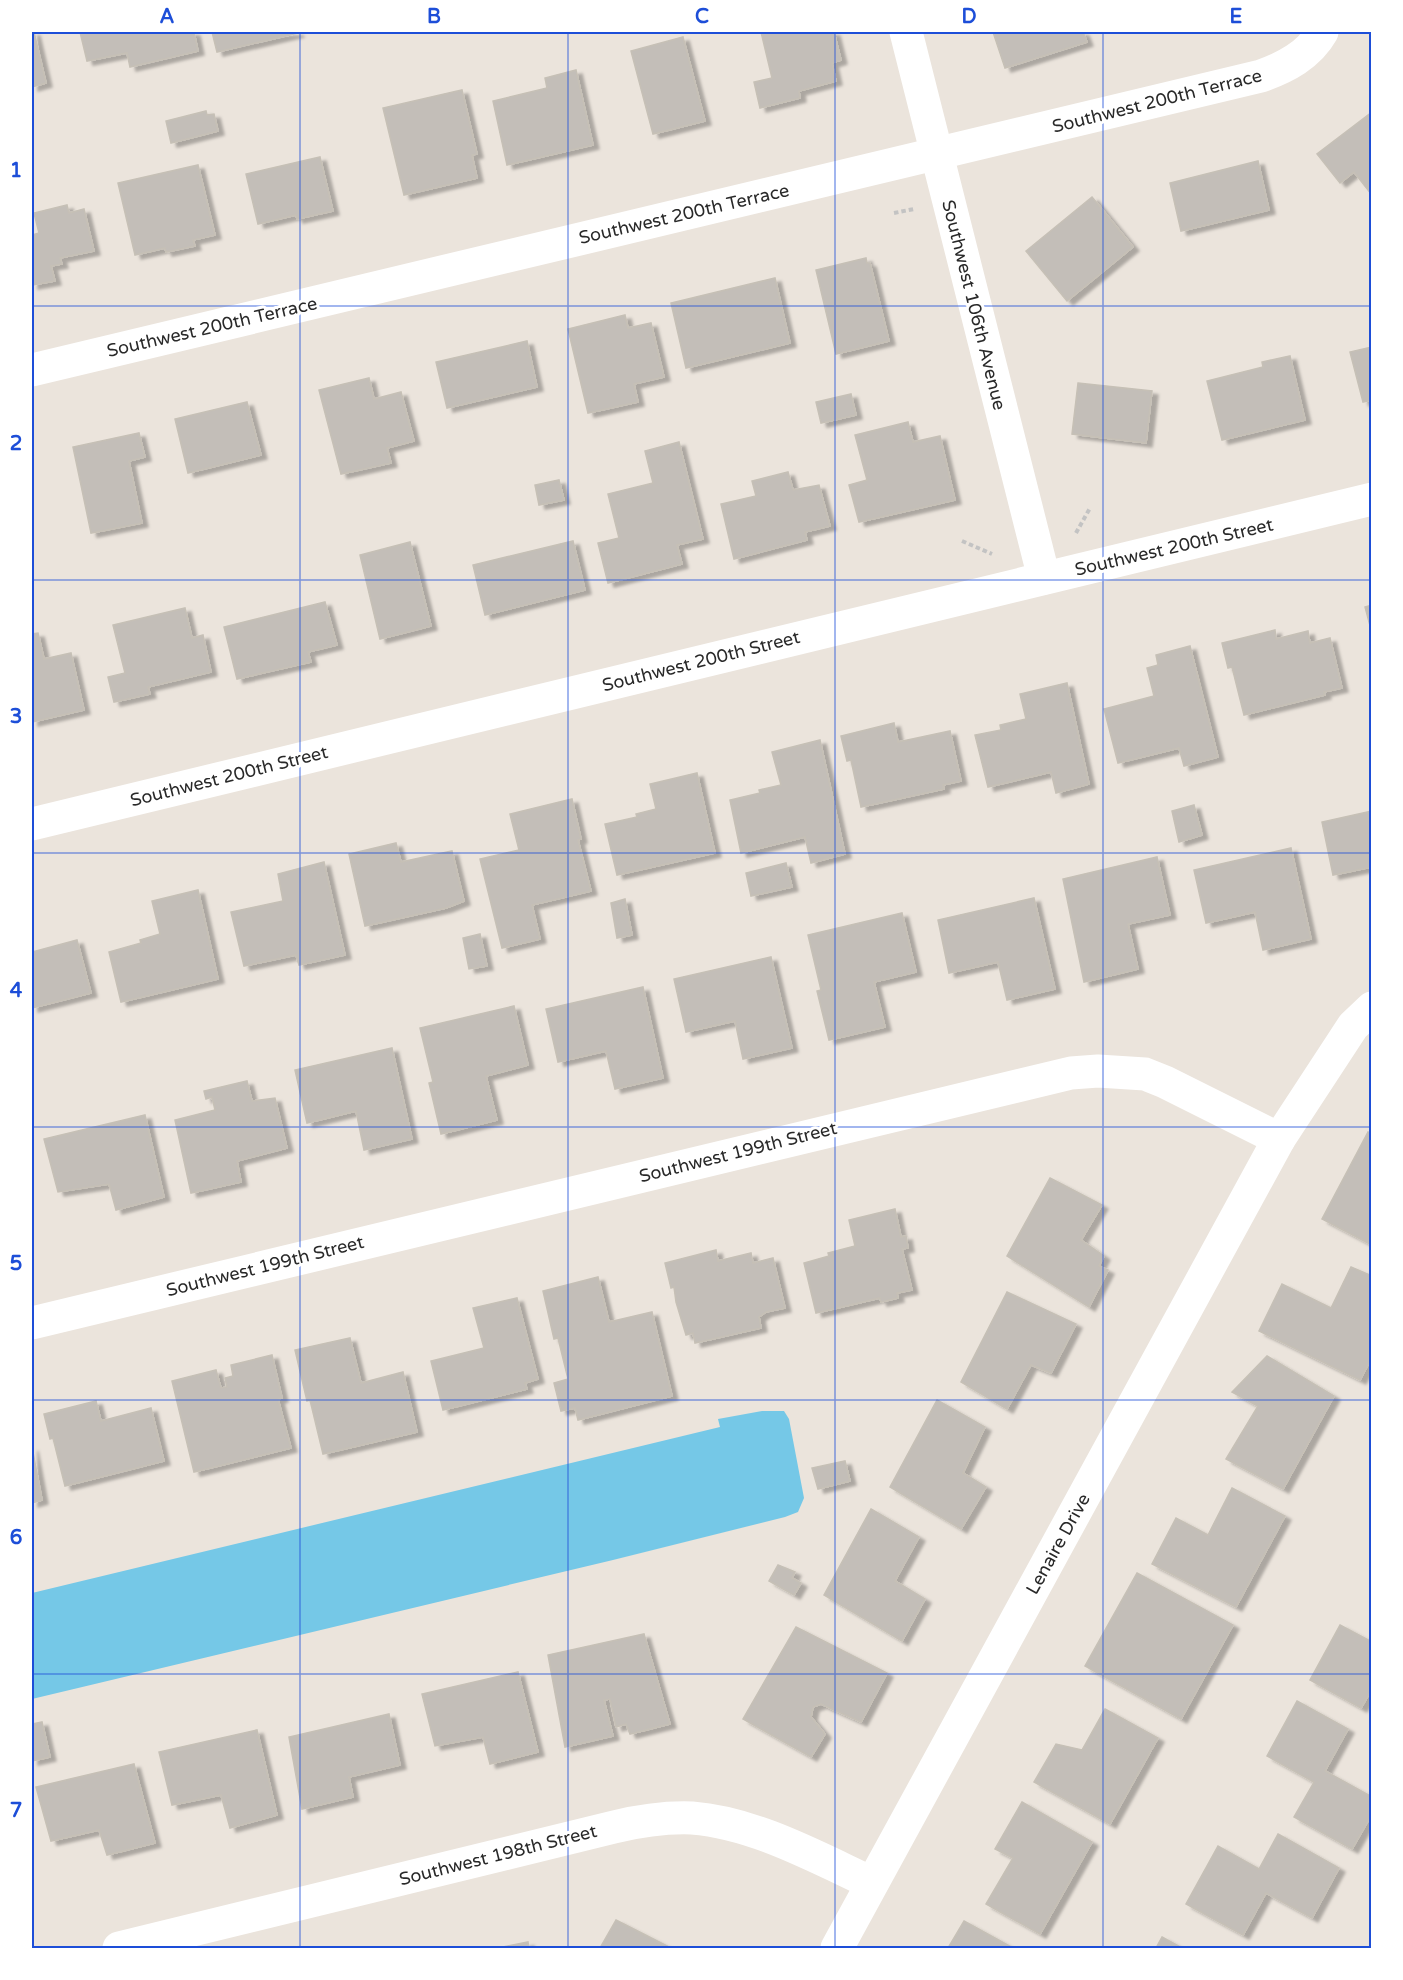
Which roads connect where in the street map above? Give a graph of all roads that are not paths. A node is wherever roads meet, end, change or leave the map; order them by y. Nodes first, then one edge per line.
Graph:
1 (906, 32) edge
2 (1322, 32) edge
3 (936, 154) junction
4 (32, 370) edge
5 (1371, 499) edge
6 (1044, 578) junction
7 (32, 824) edge
8 (1371, 1008) edge
9 (1280, 1139) junction
10 (32, 1323) edge
11 (872, 1883) junction
12 (119, 1948) edge
13 (837, 1948) edge

1 - 3 street, Southwest 106th Avenue
2 - 3 street, Southwest 200th Terrace
3 - 4 street, Southwest 200th Terrace
3 - 6 street, Southwest 106th Avenue
5 - 6 street, Southwest 200th Street
6 - 7 street, Southwest 200th Street
8 - 9 street
9 - 10 street, Southwest 199th Street
9 - 11 street, Lenaire Drive
11 - 12 street, Southwest 198th Street
11 - 13 street, Lenaire Drive

